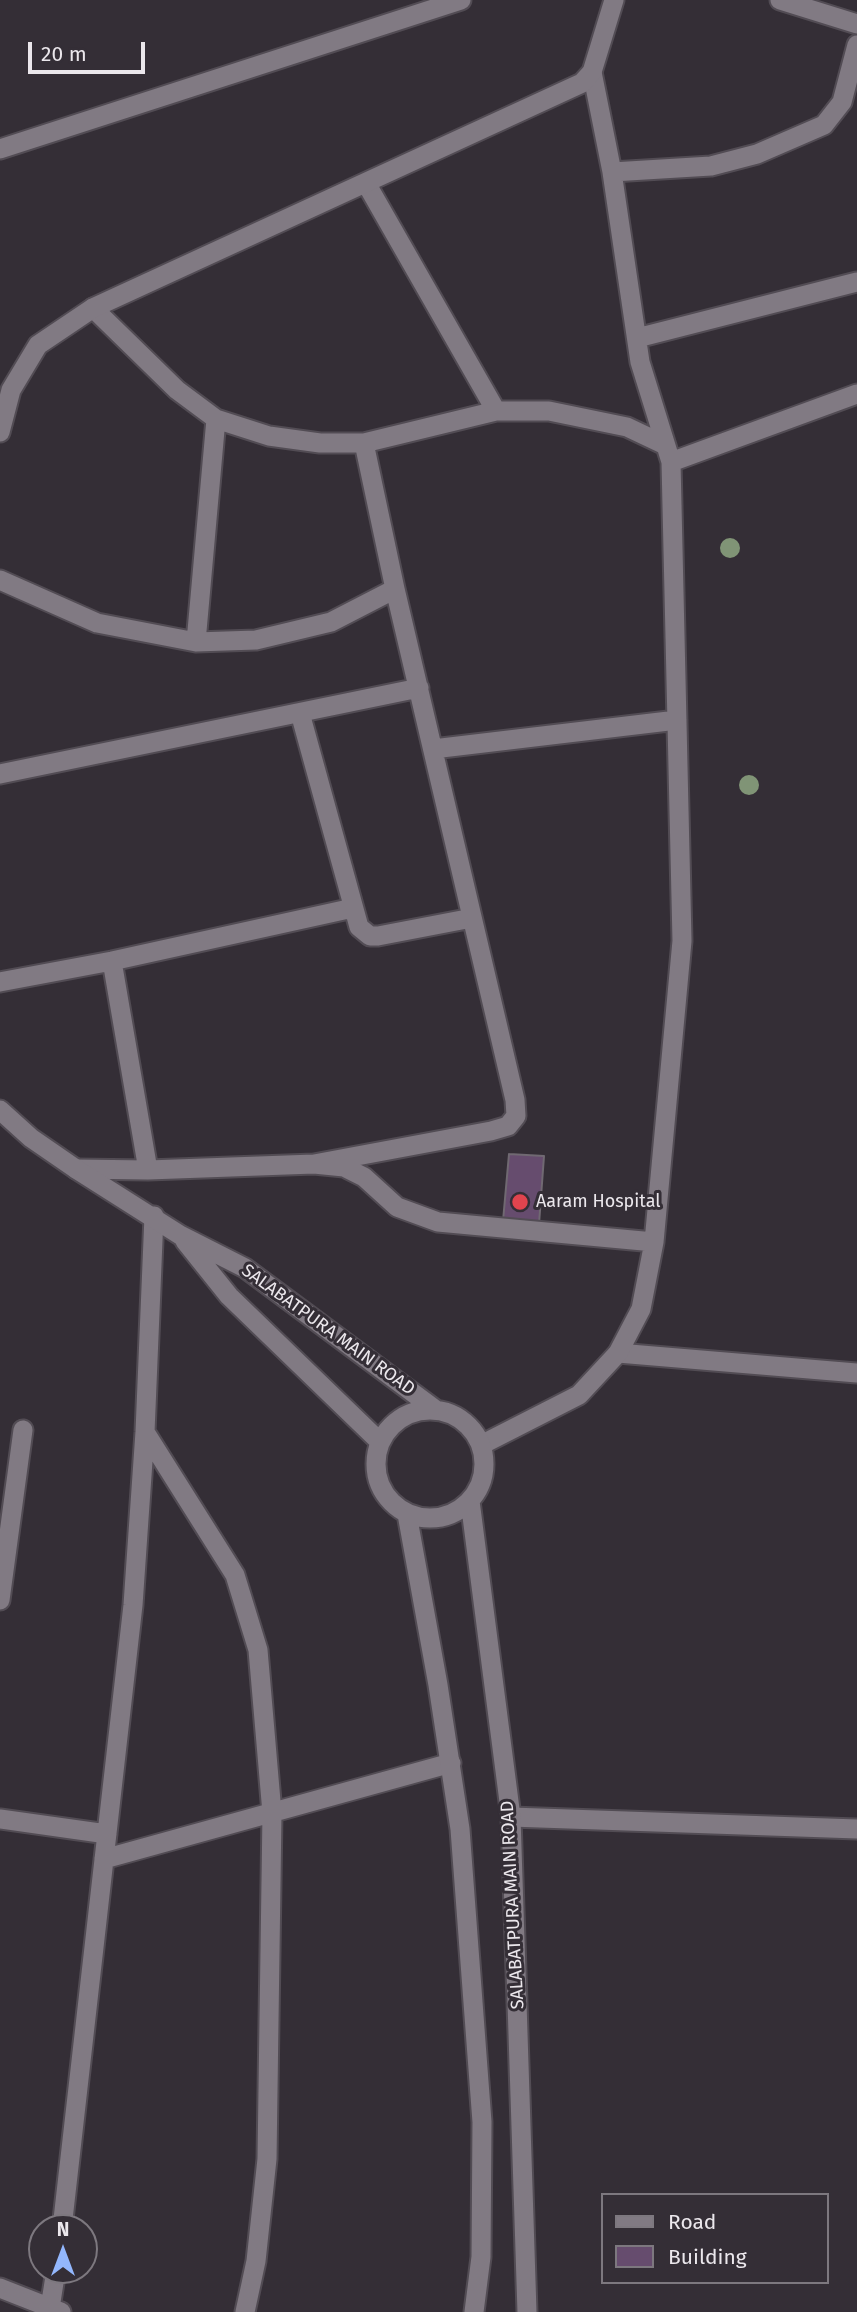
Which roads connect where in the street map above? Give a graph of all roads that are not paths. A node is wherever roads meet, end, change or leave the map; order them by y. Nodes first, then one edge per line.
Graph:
1 (461, 0) edge
2 (614, 0) edge
3 (780, 0) edge
4 (857, 24) edge
5 (857, 45) edge
6 (592, 72) junction
7 (0, 149) edge
8 (612, 172) junction
9 (366, 183) junction
10 (857, 282) edge
11 (93, 309) junction
12 (637, 338) junction
13 (857, 394) edge
14 (496, 411) junction
15 (216, 419) junction
16 (0, 432) edge
17 (363, 443) junction
18 (668, 453) junction
19 (0, 580) edge
20 (395, 589) junction
21 (196, 642) junction
22 (419, 688) junction
23 (300, 713) junction
24 (677, 720) junction
25 (433, 750) junction
26 (0, 774) edge
27 (353, 908) junction
28 (472, 918) junction
29 (112, 961) junction
30 (0, 982) edge
31 (0, 1111) edge
32 (314, 1164) junction
33 (76, 1169) junction
34 (148, 1170) junction
35 (154, 1216) junction
36 (180, 1235) junction
37 (654, 1242) junction
38 (618, 1353) junction
39 (857, 1373) edge
40 (436, 1410) junction
41 (23, 1430) dead end
42 (145, 1432) junction
43 (379, 1441) junction
44 (481, 1445) junction
45 (470, 1501) junction
46 (407, 1514) junction
47 (2, 1569) edge
48 (0, 1600) edge
49 (451, 1763) junction
50 (272, 1813) junction
51 (511, 1817) junction
52 (0, 1819) edge
53 (857, 1829) edge
54 (107, 1834) junction
55 (104, 1858) junction
56 (64, 2214) edge
57 (56, 2284) edge
58 (0, 2288) edge
59 (55, 2310) edge
60 (245, 2312) edge
61 (474, 2312) edge
62 (527, 2312) edge

1 - 7 street
2 - 6 street
3 - 4 street
5 - 8 street
6 - 8 street
6 - 9 street
8 - 12 street
9 - 11 street
9 - 14 street
10 - 12 street
11 - 15 street
11 - 16 street
12 - 18 street
13 - 18 street
14 - 17 street
14 - 18 street
15 - 17 street
15 - 21 street
17 - 20 street
18 - 24 street
19 - 21 street
20 - 21 street
20 - 22 street
22 - 23 street
22 - 25 street
23 - 26 street
23 - 27 street
24 - 25 street
24 - 37 street
25 - 28 street
27 - 28 street
27 - 29 street
28 - 32 street
29 - 30 street
29 - 34 street
31 - 33 street, SALABATPURA MAIN ROAD
32 - 34 street
32 - 37 street
33 - 34 street
33 - 35 street, SALABATPURA MAIN ROAD
35 - 36 street, SALABATPURA MAIN ROAD
35 - 42 street
36 - 40 street, SALABATPURA MAIN ROAD
36 - 43 street, SALABATPURA MAIN ROAD
37 - 38 street
38 - 39 street
38 - 44 street
40 - 43 street
40 - 44 street
41 - 47 street
42 - 50 street
42 - 54 street
43 - 46 street
44 - 45 street
45 - 46 street
45 - 51 street, SALABATPURA MAIN ROAD
46 - 49 street
47 - 48 street
49 - 50 street
49 - 61 street
50 - 55 street
50 - 60 street
51 - 53 street
51 - 62 street, SALABATPURA MAIN ROAD
52 - 54 street
54 - 55 street
55 - 56 street
57 - 59 street
58 - 59 street

